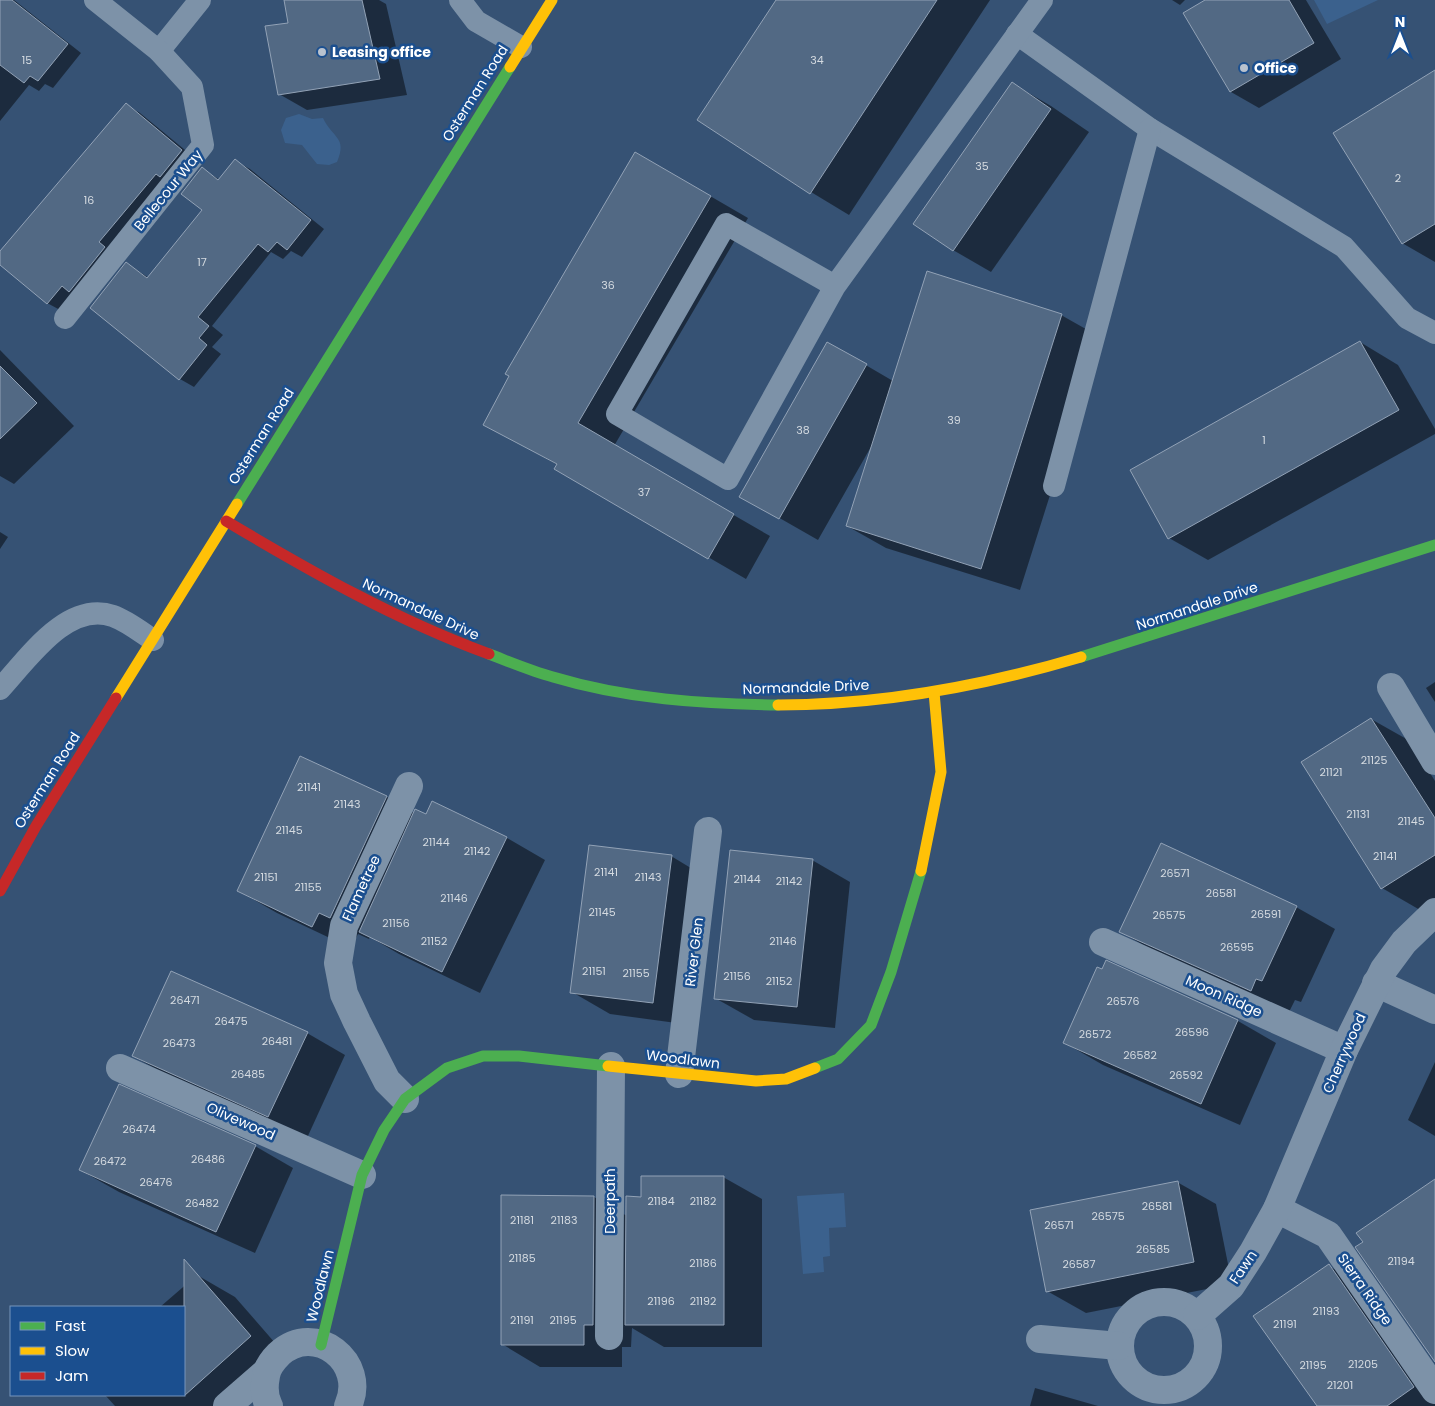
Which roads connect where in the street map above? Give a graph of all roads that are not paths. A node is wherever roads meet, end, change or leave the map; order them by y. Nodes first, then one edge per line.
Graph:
1 (95, 0) edge
2 (200, 0) edge
3 (460, 0) edge
4 (552, 0) edge
5 (1042, 0) edge
6 (1017, 34) junction
7 (521, 47) junction
8 (159, 51) junction
9 (1150, 128) junction
10 (835, 286) junction
11 (65, 318) dead end
12 (1435, 333) edge
13 (1054, 486) dead end
14 (226, 520) junction
15 (1435, 545) edge
16 (153, 640) junction
17 (1391, 687) dead end
18 (0, 689) edge
19 (934, 692) junction
20 (1435, 761) edge
21 (409, 786) dead end
22 (708, 832) dead end
23 (0, 891) edge
24 (1435, 912) edge
25 (1103, 942) dead end
26 (1376, 983) junction
27 (1435, 1010) edge
28 (1344, 1050) junction
29 (611, 1066) junction
30 (120, 1068) dead end
31 (679, 1074) junction
32 (405, 1099) junction
33 (362, 1175) junction
34 (1277, 1209) junction
35 (1197, 1316) junction
36 (609, 1336) dead end
37 (1040, 1339) dead end
38 (321, 1344) junction
39 (1119, 1346) junction
40 (266, 1372) junction
41 (1435, 1390) edge
42 (227, 1406) edge
43 (270, 1406) edge
44 (348, 1406) edge

1 - 8 lane, Bellecour Way
2 - 8 lane
3 - 7 lane
4 - 7 street, Osterman Road
5 - 6 lane
6 - 9 lane
6 - 10 lane
7 - 14 street, Osterman Road
8 - 11 lane, Bellecour Way
9 - 12 lane
9 - 13 lane
10 - 10 lane
14 - 16 street, Osterman Road
14 - 19 street, Normandale Drive
15 - 19 street, Normandale Drive
16 - 18 lane
16 - 23 street, Osterman Road
17 - 20 street
19 - 31 street, Woodlawn
21 - 32 street, Flametree
22 - 31 street, River Glen
24 - 26 street, Cherrywood
25 - 28 street, Moon Ridge
26 - 27 street
26 - 28 street, Cherrywood
28 - 34 street, Cherrywood
29 - 31 street, Woodlawn
29 - 32 street, Woodlawn
29 - 36 street, Deerpath
30 - 33 street, Olivewood
32 - 33 street, Woodlawn
33 - 38 street, Woodlawn
34 - 35 street, Fawn
34 - 41 street, Sierra Ridge
35 - 39 street
35 - 39 street
37 - 39 street
38 - 40 street
38 - 44 street
40 - 42 street
40 - 43 street

